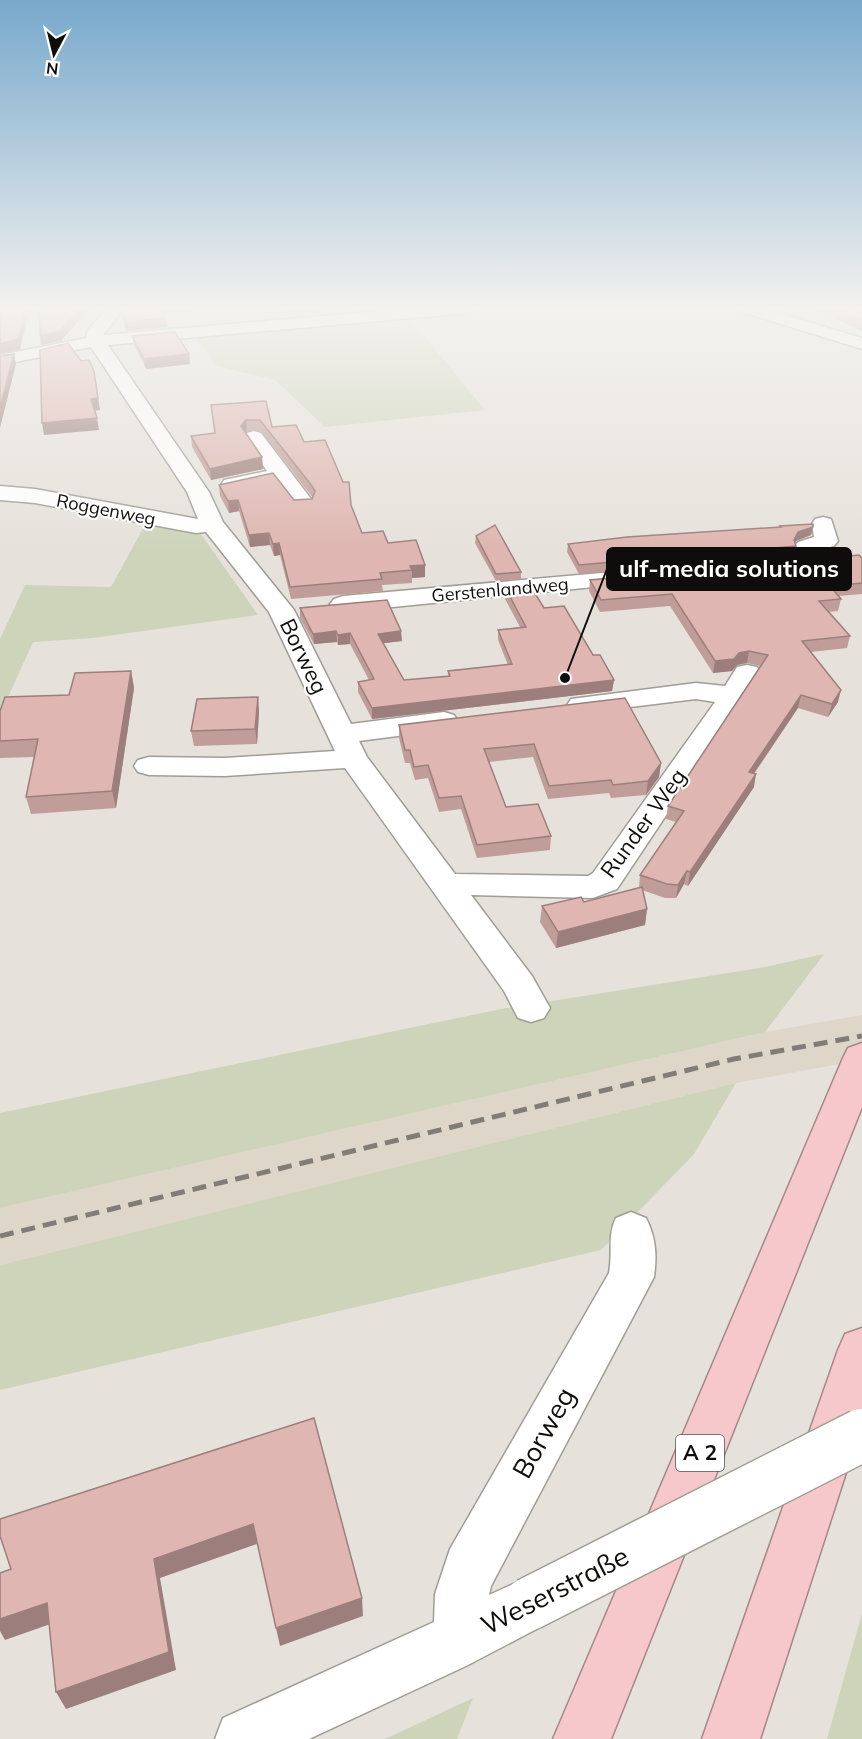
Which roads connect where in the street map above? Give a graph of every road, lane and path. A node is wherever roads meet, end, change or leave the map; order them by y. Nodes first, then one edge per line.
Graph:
1 (129, 389) edge
2 (258, 443) dead end
3 (198, 492) junction
4 (0, 493) edge
5 (212, 524) junction
6 (823, 524) dead end
7 (842, 558) edge
8 (661, 575) edge
9 (300, 608) junction
10 (554, 708) edge
11 (471, 718) edge
12 (347, 746) junction
13 (149, 766) dead end
14 (448, 889) junction
15 (531, 1008) dead end
16 (862, 1058) edge
17 (631, 1231) dead end
18 (862, 1350) edge
19 (862, 1435) edge
20 (465, 1636) junction
21 (244, 1739) edge
22 (582, 1739) edge
23 (731, 1739) edge

1 - 3 street, Borweg
2 - 3 street
3 - 5 street, Borweg
4 - 5 street, Roggenweg
5 - 9 street, Borweg
6 - 7 street
8 - 9 street, Gerstenlandweg
9 - 12 street, Borweg
10 - 14 street, Runder Weg
11 - 12 street
12 - 13 street
12 - 14 street, Borweg
14 - 15 street, Borweg
16 - 22 highway, A 2
17 - 20 street, Borweg
18 - 23 highway
19 - 20 street, Weserstraße, bridge
20 - 21 street, Weserstraße

